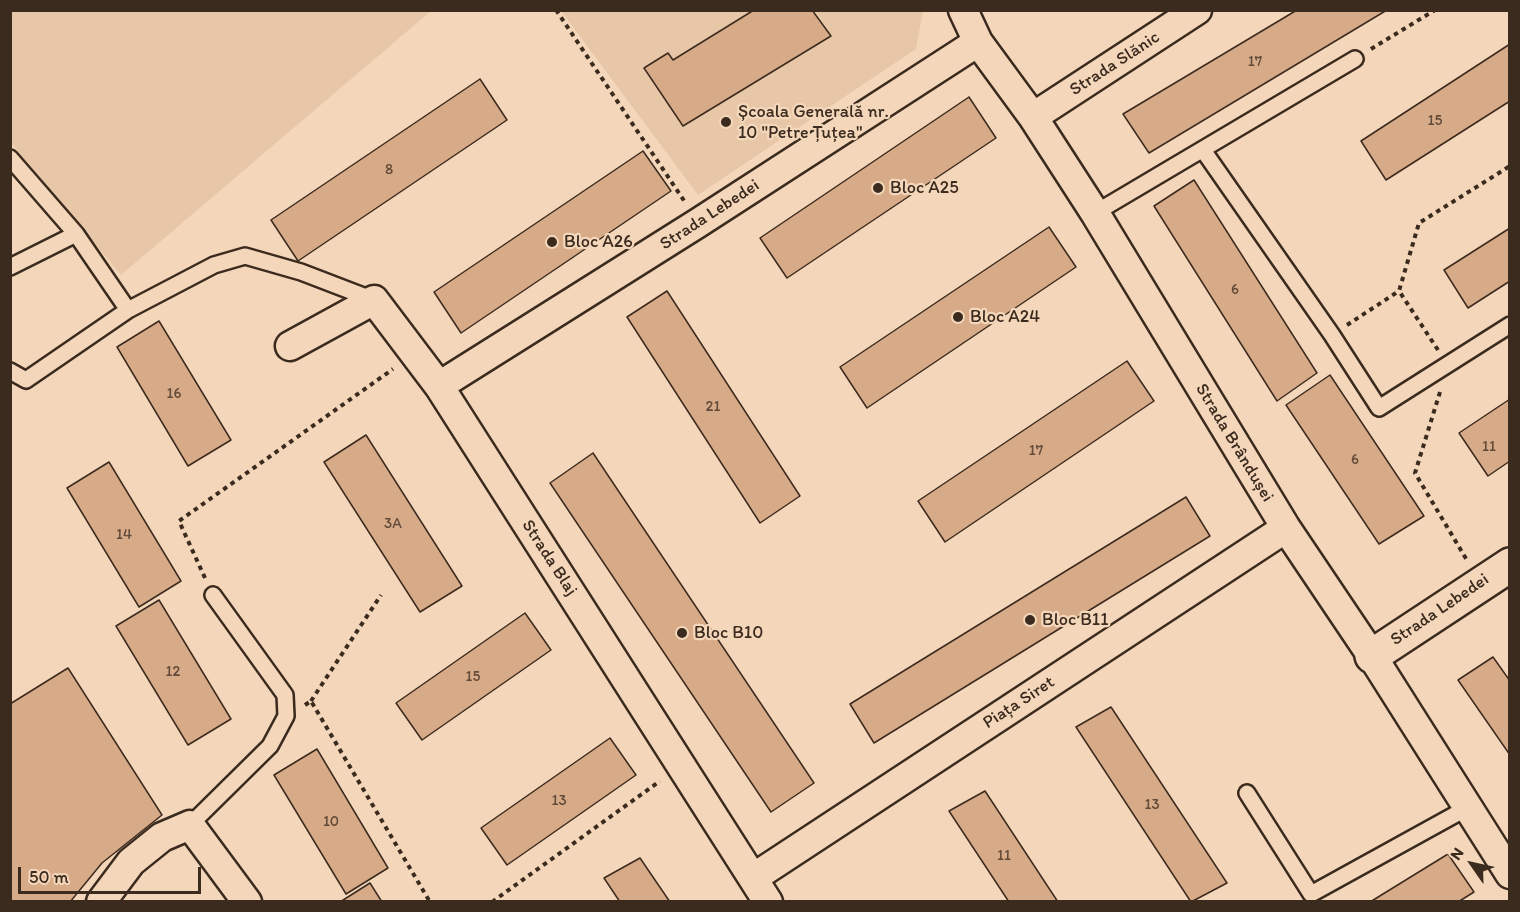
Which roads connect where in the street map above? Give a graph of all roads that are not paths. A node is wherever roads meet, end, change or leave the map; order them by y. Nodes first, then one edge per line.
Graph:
1 (963, 10) edge
2 (1197, 10) edge
3 (978, 42) junction
4 (1355, 59) road end
5 (1033, 117) junction
6 (1203, 150) junction
7 (10, 158) edge
8 (1095, 213) junction
9 (76, 234) junction
10 (10, 267) edge
11 (374, 300) junction
12 (128, 310) junction
13 (1509, 325) edge
14 (290, 346) dead end
15 (10, 371) edge
16 (439, 386) junction
17 (1286, 528) junction
18 (1509, 565) edge
19 (213, 595) road end
20 (1372, 656) junction
21 (1247, 793) dead end
22 (1467, 808) junction
23 (190, 825) junction
24 (1509, 874) edge
25 (753, 878) junction
26 (100, 902) edge
27 (247, 902) edge
28 (768, 902) edge

1 - 3 street, Strada Brândușei
2 - 5 street, Strada Slănic
3 - 5 street, Strada Brândușei
3 - 16 street, Strada Lebedei
4 - 6 lane
5 - 8 street, Strada Brândușei
6 - 8 lane
6 - 13 lane
7 - 9 lane
8 - 17 street, Strada Brândușei
9 - 10 lane
9 - 12 lane
11 - 12 lane
11 - 14 street
11 - 16 street, Strada Blaj
12 - 15 lane
16 - 25 street, Strada Blaj
17 - 20 street, Strada Brândușei
17 - 25 street, Piața Siret
18 - 20 street, Strada Lebedei
19 - 23 lane
20 - 22 street, Strada Brândușei
21 - 22 lane
22 - 24 street, Strada Brândușei
23 - 26 street
23 - 27 street
25 - 28 street, Strada Blaj

